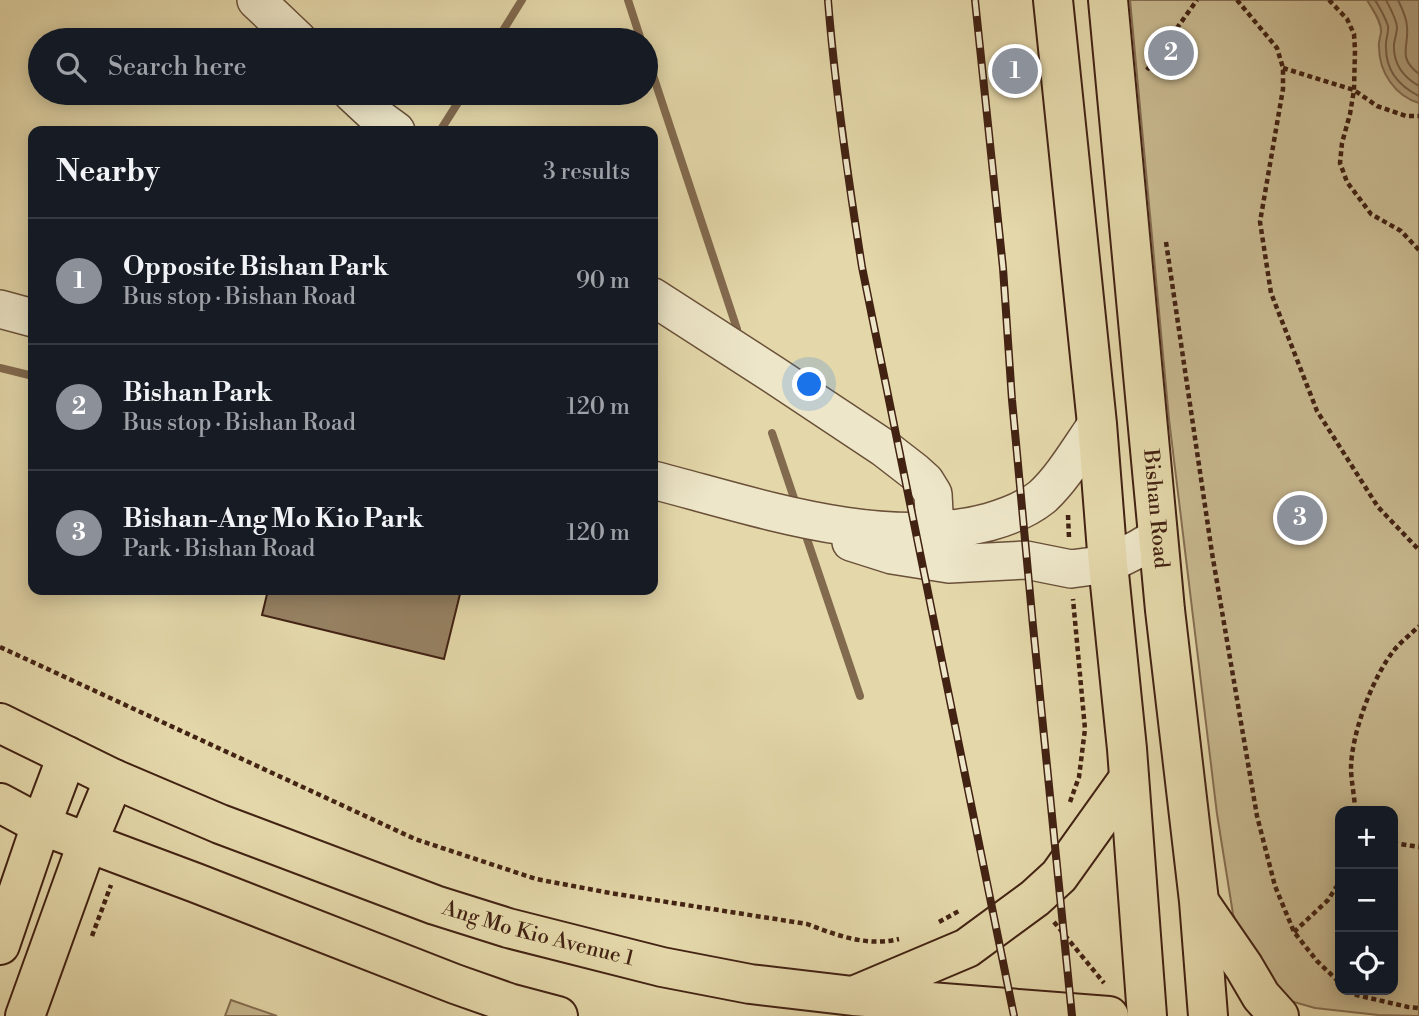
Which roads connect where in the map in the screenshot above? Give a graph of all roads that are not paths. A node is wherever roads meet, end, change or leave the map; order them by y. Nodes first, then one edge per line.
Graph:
1 (1053, 0) edge
2 (1108, 0) edge
3 (365, 105) edge
4 (389, 126) edge
5 (658, 300) edge
6 (0, 309) edge
7 (28, 317) edge
8 (1097, 424) junction
9 (658, 481) edge
10 (840, 531) junction
11 (935, 531) junction
12 (1158, 537) junction
13 (1089, 567) junction
14 (0, 723) edge
15 (67, 757) junction
16 (1129, 778) junction
17 (114, 779) junction
18 (0, 803) edge
19 (40, 825) junction
20 (87, 844) junction
21 (1199, 901) junction
22 (0, 945) edge
23 (853, 996) junction
24 (1110, 1004) edge
25 (25, 1016) edge
26 (558, 1016) edge
27 (1147, 1016) edge
28 (1208, 1016) edge
29 (1279, 1016) edge

1 - 8 main road
2 - 12 main road, Bishan Road
3 - 4 lane
5 - 11 lane
6 - 7 lane
8 - 11 lane
8 - 13 main road
9 - 10 lane
10 - 11 lane
10 - 13 lane
12 - 13 lane
12 - 21 main road, Bishan Road
13 - 16 main road
14 - 15 main road, Ang Mo Kio Avenue 1
15 - 17 main road, Ang Mo Kio Avenue 1
15 - 19 main road
16 - 23 main road
16 - 27 main road
17 - 20 main road
17 - 23 main road, Ang Mo Kio Avenue 1
18 - 19 main road
19 - 20 main road
19 - 22 main road
20 - 25 main road
20 - 26 main road
21 - 28 main road, Bishan Road
21 - 29 main road
23 - 24 main road, Ang Mo Kio Avenue 1

